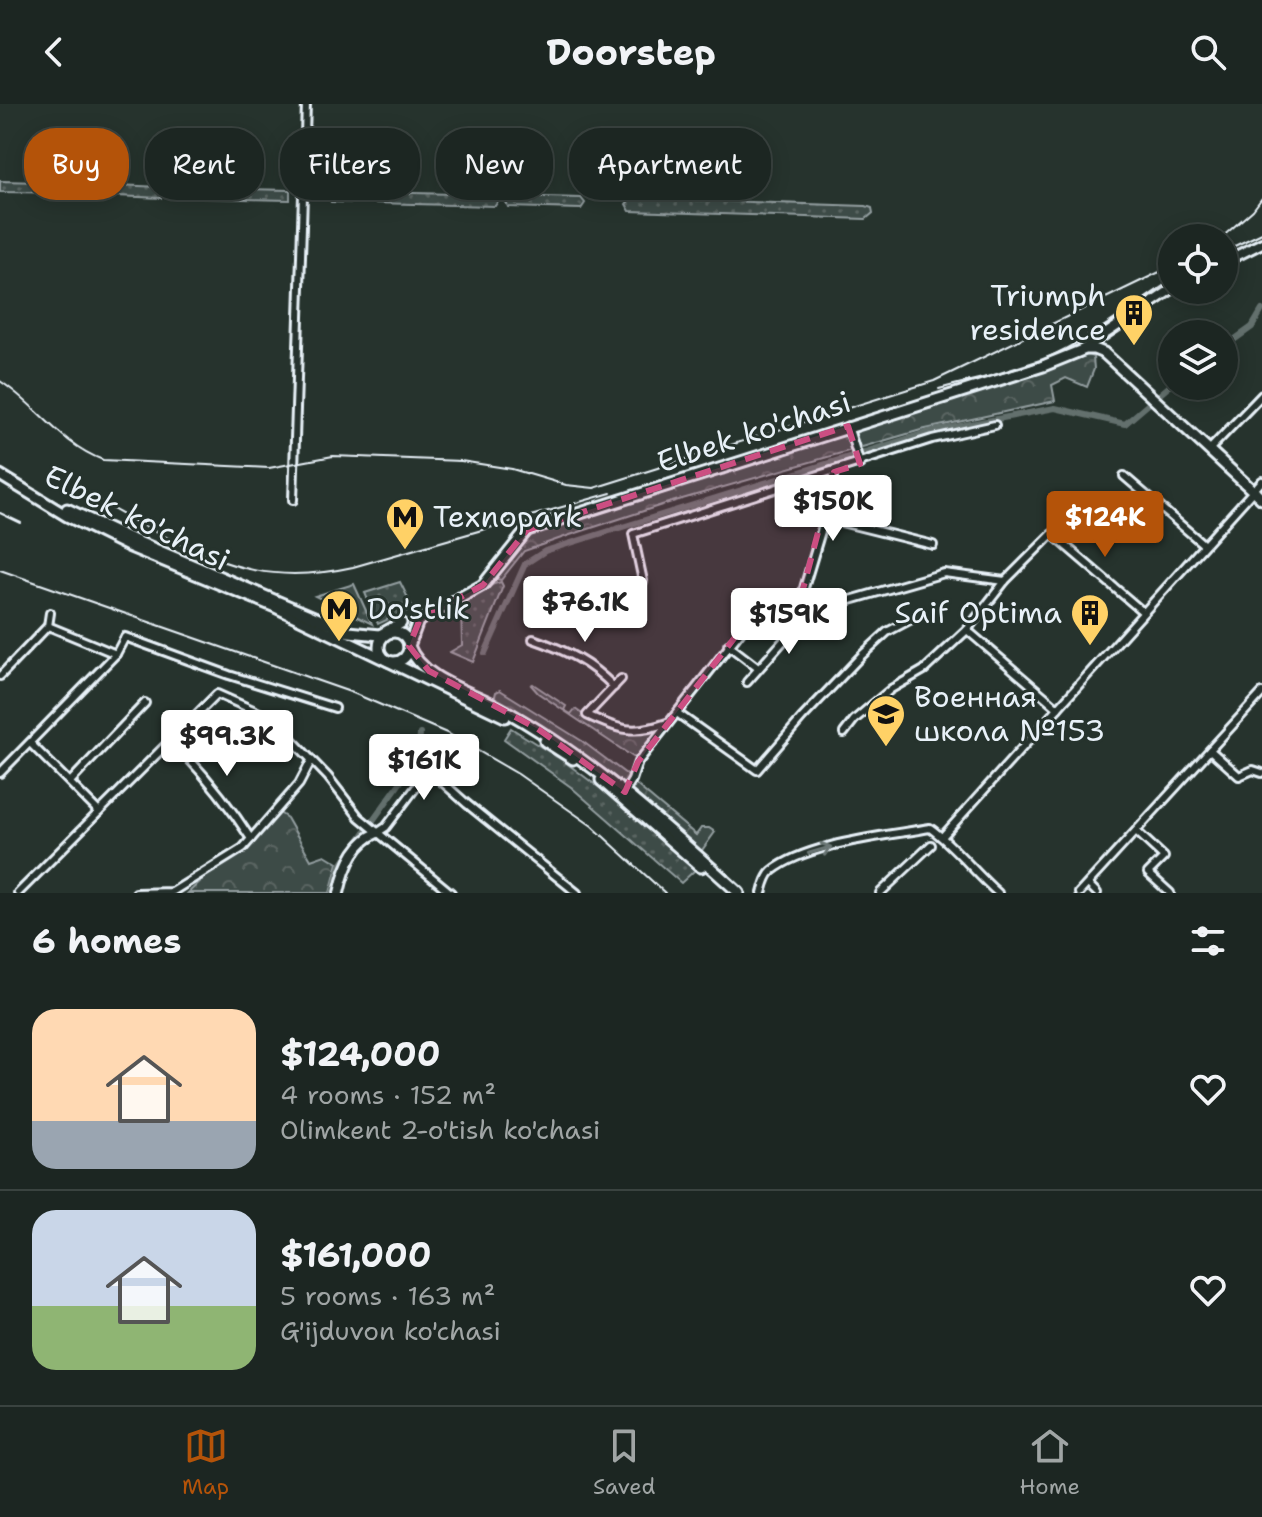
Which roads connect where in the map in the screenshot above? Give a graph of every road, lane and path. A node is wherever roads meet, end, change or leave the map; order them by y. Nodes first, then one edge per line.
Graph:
1 (306, 104) edge
2 (1262, 243) edge
3 (1238, 255) edge
4 (1158, 299) edge
5 (1104, 336) junction
6 (1082, 350) junction
7 (1099, 351) junction
8 (1262, 395) edge
9 (995, 425) dead end
10 (848, 426) junction
11 (1209, 450) junction
12 (857, 456) junction
13 (0, 469) edge
14 (834, 472) junction
15 (0, 475) edge
16 (1124, 476) dead end
17 (1262, 481) edge
18 (1253, 490) junction
19 (1262, 499) edge
20 (293, 500) dead end
21 (825, 518) junction
22 (1203, 544) junction
23 (933, 545) dead end
24 (1005, 581) junction
25 (454, 600) junction
26 (626, 604) dead end
27 (798, 608) junction
28 (809, 612) junction
29 (1143, 612) junction
30 (50, 613) dead end
31 (921, 614) dead end
32 (401, 623) junction
33 (48, 626) junction
34 (967, 630) junction
35 (388, 633) junction
36 (360, 635) junction
37 (533, 639) dead end
38 (728, 645) junction
39 (409, 646) junction
40 (116, 654) junction
41 (387, 660) junction
42 (758, 668) junction
43 (0, 676) edge
44 (621, 679) dead end
45 (747, 682) dead end
46 (614, 687) junction
47 (1262, 693) edge
48 (145, 703) dead end
49 (335, 708) dead end
50 (1058, 708) junction
51 (677, 713) junction
52 (671, 722) junction
53 (844, 733) dead end
54 (172, 741) junction
55 (30, 743) junction
56 (444, 745) dead end
57 (1210, 750) junction
58 (311, 761) junction
59 (429, 770) junction
60 (0, 773) edge
61 (1262, 773) edge
62 (70, 782) junction
63 (625, 792) junction
64 (99, 812) junction
65 (373, 828) junction
66 (1136, 831) junction
67 (942, 837) junction
68 (251, 839) junction
69 (931, 845) dead end
70 (1088, 884) junction
71 (989, 885) junction
72 (18, 893) edge
73 (136, 893) edge
74 (146, 893) edge
75 (172, 893) edge
76 (339, 893) edge
77 (451, 893) edge
78 (577, 893) edge
79 (731, 893) edge
80 (739, 893) edge
81 (762, 893) edge
82 (880, 893) edge
83 (981, 893) edge
84 (998, 893) edge
85 (1079, 893) edge
86 (1097, 893) edge
87 (1170, 893) edge

1 - 20 street
2 - 3 street
4 - 5 street
5 - 6 street
5 - 7 street
6 - 7 main road, Elbek ko'chasi
6 - 10 main road, Elbek ko'chasi
7 - 11 main road
8 - 11 street
9 - 12 street
10 - 12 street
10 - 25 main road, Elbek ko'chasi
11 - 18 main road
12 - 14 street
13 - 36 main road, Elbek ko'chasi
14 - 21 street
14 - 26 street
15 - 41 main road, Elbek ko'chasi
16 - 22 street
17 - 18 street
18 - 19 main road
18 - 22 street
21 - 23 street
21 - 27 street
22 - 29 street
24 - 28 street
24 - 29 street
24 - 34 street
25 - 32 main road, Elbek ko'chasi
25 - 39 main road, Elbek ko'chasi
27 - 28 street
27 - 38 street
28 - 42 street
29 - 50 street
30 - 33 street
31 - 51 street
32 - 35 main road, Elbek ko'chasi
32 - 36 main road, Elbek ko'chasi
33 - 40 street
33 - 43 street
34 - 50 street
34 - 53 street
35 - 36 main road, Elbek ko'chasi
35 - 39 main road
35 - 41 main road
37 - 46 street
38 - 42 street
38 - 51 street
39 - 41 main road
39 - 63 main road
40 - 49 street
40 - 55 street
41 - 79 main road, Elbek ko'chasi
42 - 45 street
44 - 46 street
46 - 52 street
47 - 57 street
48 - 62 street
50 - 67 street
51 - 52 street
52 - 63 street
54 - 58 street
54 - 64 street
54 - 68 street
55 - 60 street
55 - 62 street
56 - 59 street
57 - 61 street
57 - 66 street
58 - 65 street
58 - 68 street
59 - 65 street
59 - 78 street
62 - 64 street
63 - 80 main road
64 - 72 street
65 - 76 street
65 - 77 street
66 - 70 street
66 - 87 street
67 - 71 street
81 -> 67 street
68 - 75 street
69 - 82 street
70 - 85 street
70 - 86 street
71 - 83 street
71 - 84 street
73 - 74 street
74 - 75 street

